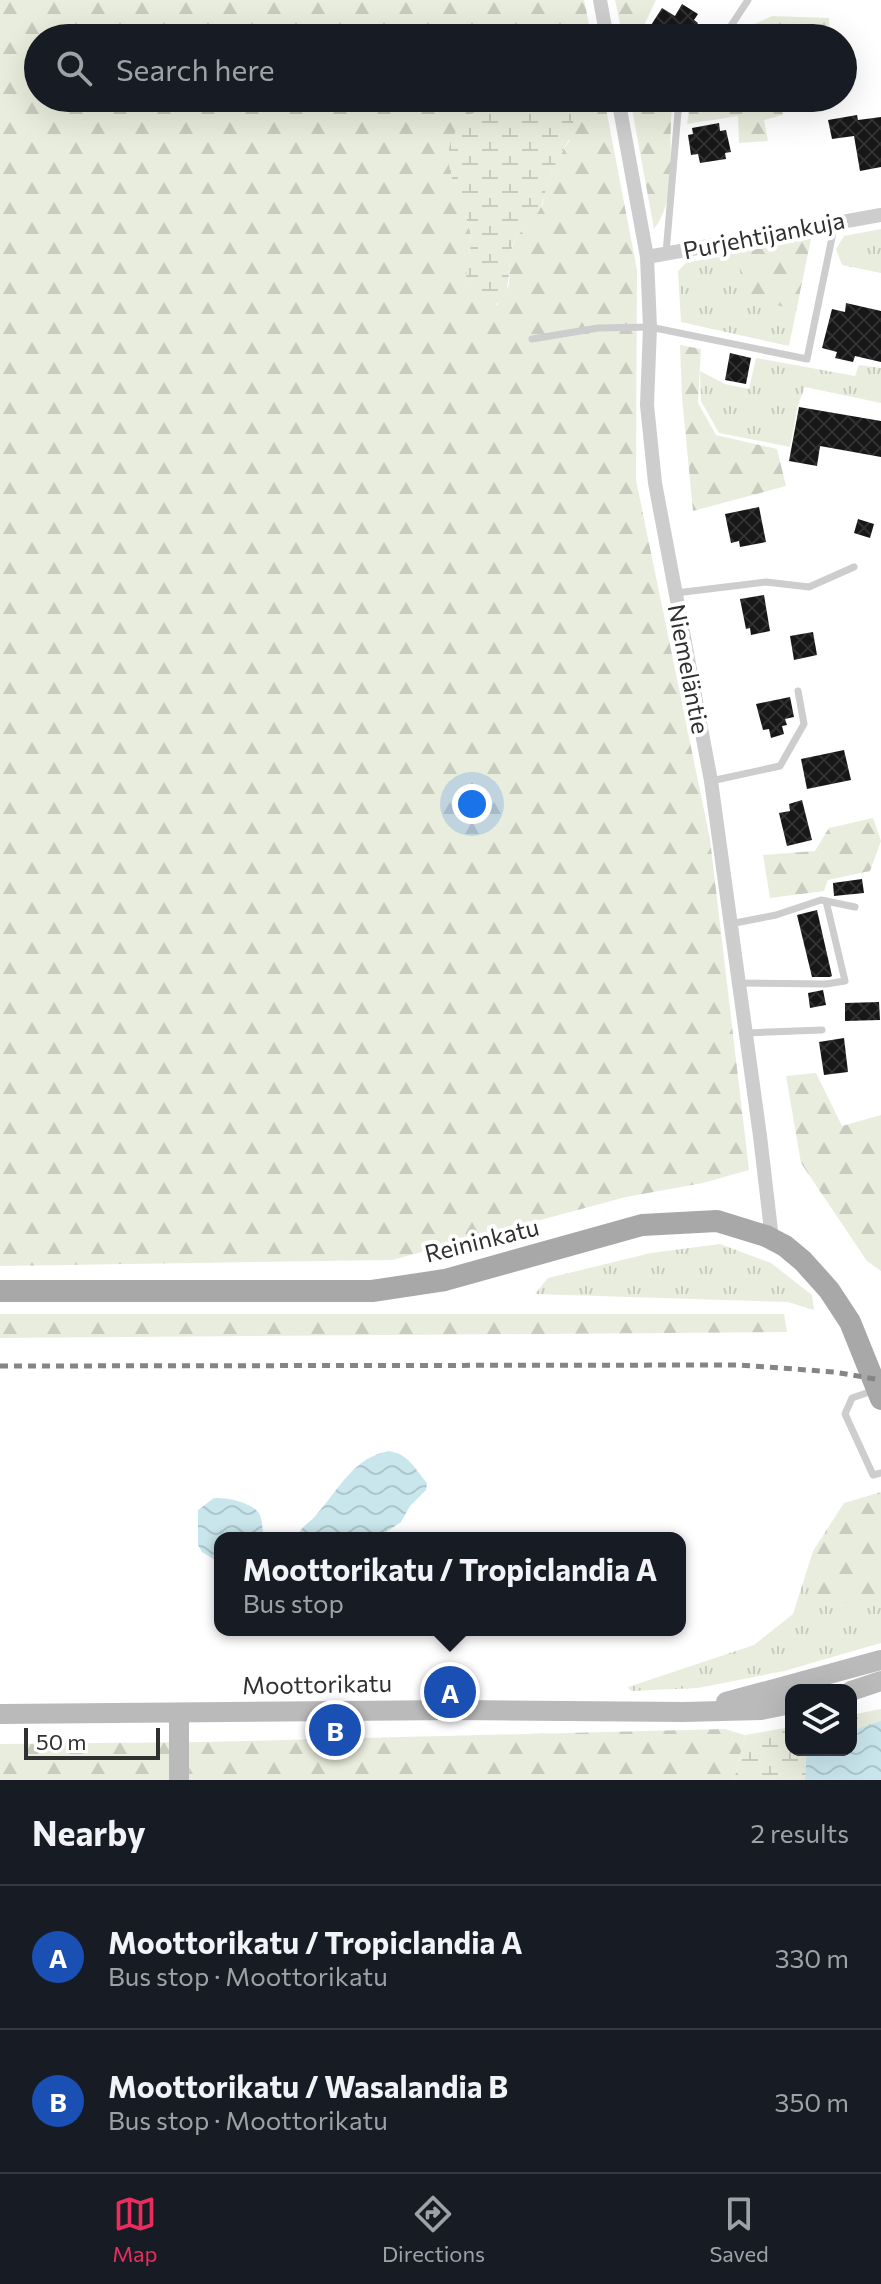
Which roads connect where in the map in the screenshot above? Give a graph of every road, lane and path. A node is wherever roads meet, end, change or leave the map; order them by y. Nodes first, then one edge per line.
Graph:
1 (600, 0) edge
2 (748, 0) edge
3 (604, 24) edge
4 (732, 24) edge
5 (621, 112) edge
6 (678, 112) edge
7 (881, 215) edge
8 (835, 223) junction
9 (665, 255) junction
10 (647, 257) junction
11 (650, 327) junction
12 (532, 339) dead end
13 (854, 567) dead end
14 (674, 593) junction
15 (798, 691) dead end
16 (711, 781) junction
17 (826, 901) junction
18 (855, 907) dead end
19 (730, 924) junction
20 (739, 983) junction
21 (822, 1030) dead end
22 (746, 1033) junction
23 (772, 1239) junction
24 (0, 1291) edge
25 (879, 1394) edge
26 (881, 1473) edge
27 (881, 1660) edge
28 (881, 1681) edge
29 (857, 1689) edge
30 (785, 1705) edge
31 (683, 1712) junction
32 (179, 1713) junction
33 (0, 1714) edge
34 (179, 1780) edge

1 - 3 street
2 - 4 lane
5 - 10 street, Niemeläntie
6 - 9 lane
7 - 8 street, Purjehtijankuja
8 - 9 street, Purjehtijankuja
8 - 11 lane
9 - 10 street, Purjehtijankuja
10 - 11 street, Niemeläntie
11 - 12 lane
11 - 14 street, Niemeläntie
13 - 14 lane
14 - 16 street, Niemeläntie
15 - 16 lane
16 - 19 street, Niemeläntie
17 - 18 lane
17 - 19 lane
17 - 20 lane
19 - 20 street, Niemeläntie
20 - 22 street, Niemeläntie
21 - 22 lane
22 - 23 street, Niemeläntie
23 - 24 main road, Reininkatu
23 - 25 main road, Reininkatu
25 - 26 lane
27 - 31 main road, Moottorikatu
28 - 29 main road
30 - 31 main road, Moottorikatu
31 - 32 main road, Moottorikatu
32 - 33 main road, Moottorikatu
32 - 34 main road

